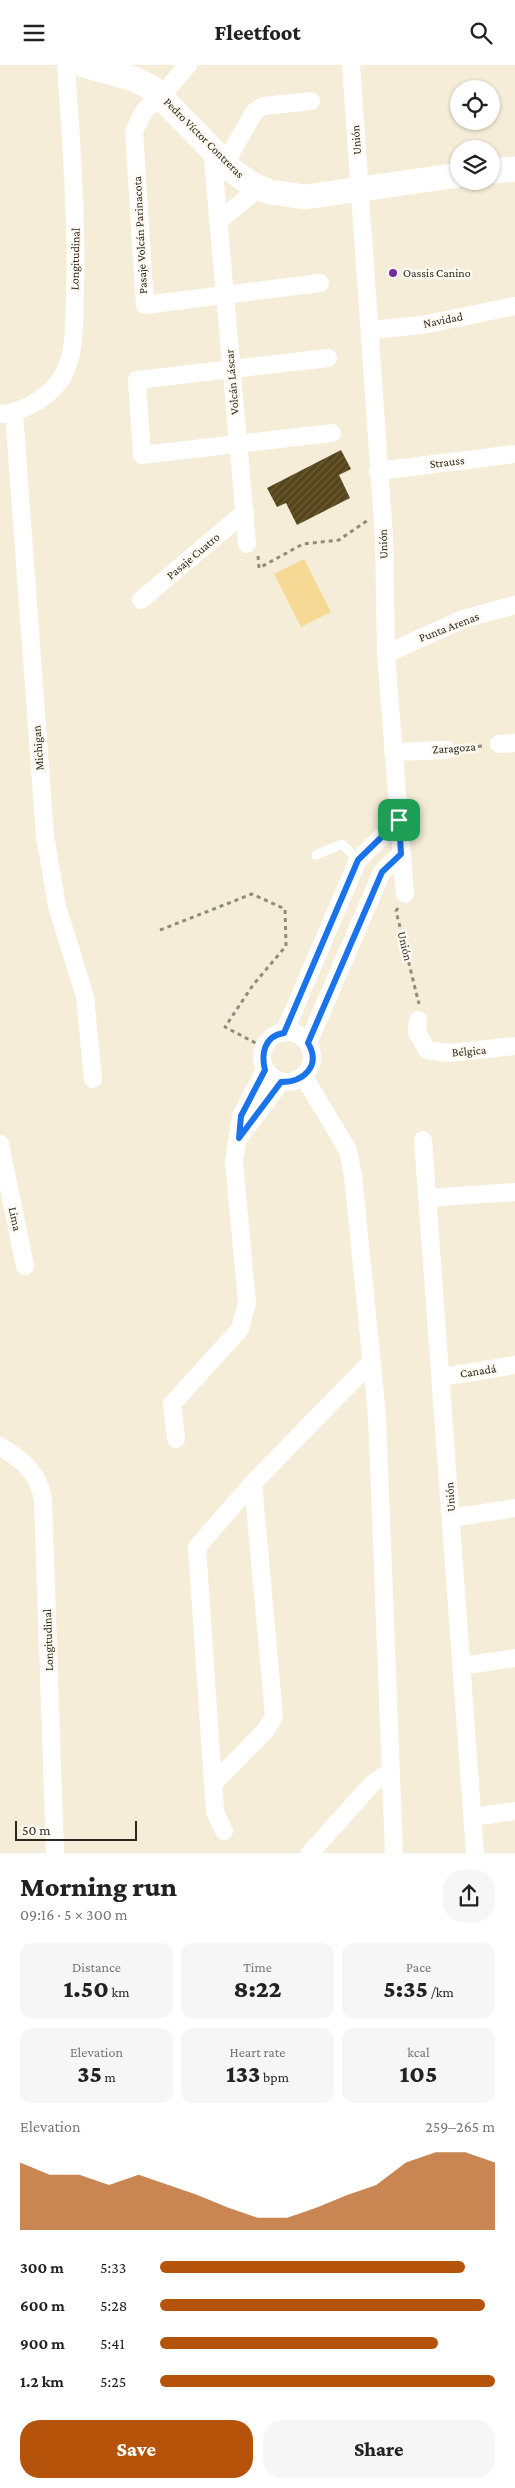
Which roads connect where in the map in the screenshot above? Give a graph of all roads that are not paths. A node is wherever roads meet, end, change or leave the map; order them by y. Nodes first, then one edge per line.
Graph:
1 (66, 65) edge
2 (188, 65) edge
3 (351, 65) edge
4 (92, 67) edge
5 (162, 95) junction
6 (311, 101) dead end
7 (219, 156) junction
8 (515, 169) edge
9 (500, 170) edge
10 (450, 176) edge
11 (259, 188) junction
12 (359, 189) junction
13 (220, 220) junction
14 (320, 283) dead end
15 (224, 296) junction
16 (515, 306) edge
17 (370, 330) junction
18 (328, 358) dead end
19 (230, 370) junction
20 (7, 413) edge
21 (332, 433) dead end
22 (237, 444) junction
23 (515, 454) edge
24 (378, 471) junction
25 (245, 512) junction
26 (247, 544) dead end
27 (141, 600) dead end
28 (515, 605) edge
29 (386, 654) junction
30 (447, 750) road end
31 (393, 752) junction
32 (399, 820) junction
33 (401, 854) junction
34 (316, 855) dead end
35 (358, 860) junction
36 (382, 872) junction
37 (405, 894) road end
38 (331, 925) junction
39 (355, 934) junction
40 (418, 1020) road end
41 (284, 1033) junction
42 (308, 1043) junction
43 (515, 1046) edge
44 (265, 1070) junction
45 (304, 1077) junction
46 (93, 1079) dead end
47 (281, 1082) junction
48 (239, 1138) junction
49 (423, 1140) dead end
50 (0, 1144) edge
51 (515, 1192) edge
52 (428, 1198) junction
53 (25, 1266) dead end
54 (371, 1362) junction
55 (515, 1365) edge
56 (442, 1377) junction
57 (176, 1439) dead end
58 (0, 1446) edge
59 (253, 1483) junction
60 (515, 1509) edge
61 (451, 1518) junction
62 (515, 1658) edge
63 (461, 1665) junction
64 (389, 1772) junction
65 (213, 1783) junction
66 (515, 1811) edge
67 (473, 1817) junction
68 (224, 1831) dead end
69 (55, 1853) edge
70 (310, 1853) edge
71 (394, 1853) edge
72 (475, 1853) edge

1 - 20 street, Longitudinal
2 - 5 street
3 - 12 street, Unión
4 - 5 street, Pedro Víctor Contreras
5 - 7 street, Pedro Víctor Contreras
5 - 15 street, Pasaje Volcán Parinacota
6 - 7 street
7 - 11 street, Pedro Víctor Contreras
7 - 13 street, Volcán Láscar
8 - 9 street
10 - 12 street, Pedro Víctor Contreras
11 - 12 street, Pedro Víctor Contreras
11 - 13 street
12 - 17 street, Unión
13 - 15 street, Volcán Láscar
14 - 15 street
15 - 19 street, Volcán Láscar
16 - 17 street, Navidad
17 - 24 street, Unión
18 - 19 street
19 - 22 street, Volcán Láscar
19 - 22 street
20 - 46 street, Michigan
21 - 22 street
22 - 25 street, Volcán Láscar
23 - 24 street, Strauss
24 - 29 street, Unión
25 - 26 street, Volcán Láscar
25 - 27 street, Pasaje Cuatro
28 - 29 street, Punta Arenas
29 - 31 street, Unión
30 - 31 street, Zaragoza
31 - 32 street, Unión
32 - 33 street, Unión
32 - 35 street
33 - 36 street
33 - 37 street, Unión
34 - 35 lane
35 - 36 street
35 - 38 street
36 - 39 street
38 - 39 street
38 - 41 street
39 - 42 street
40 - 43 street, Bélgica
41 - 42 street
41 - 44 street
42 - 45 street
44 - 47 street
44 - 48 street
45 - 47 street
45 - 54 street
47 - 48 street
48 - 57 street
49 - 52 street, Unión
50 - 53 street, Lima
51 - 52 street
52 - 56 street, Unión
54 - 59 street
54 - 64 street
55 - 56 street, Canadá
56 - 61 street, Unión
58 - 69 street, Longitudinal
59 - 65 street
59 - 65 street
60 - 61 street
61 - 63 street, Unión
62 - 63 street
63 - 67 street, Unión
64 - 70 street
64 - 71 street
65 - 68 street
66 - 67 street
67 - 72 street, Unión

